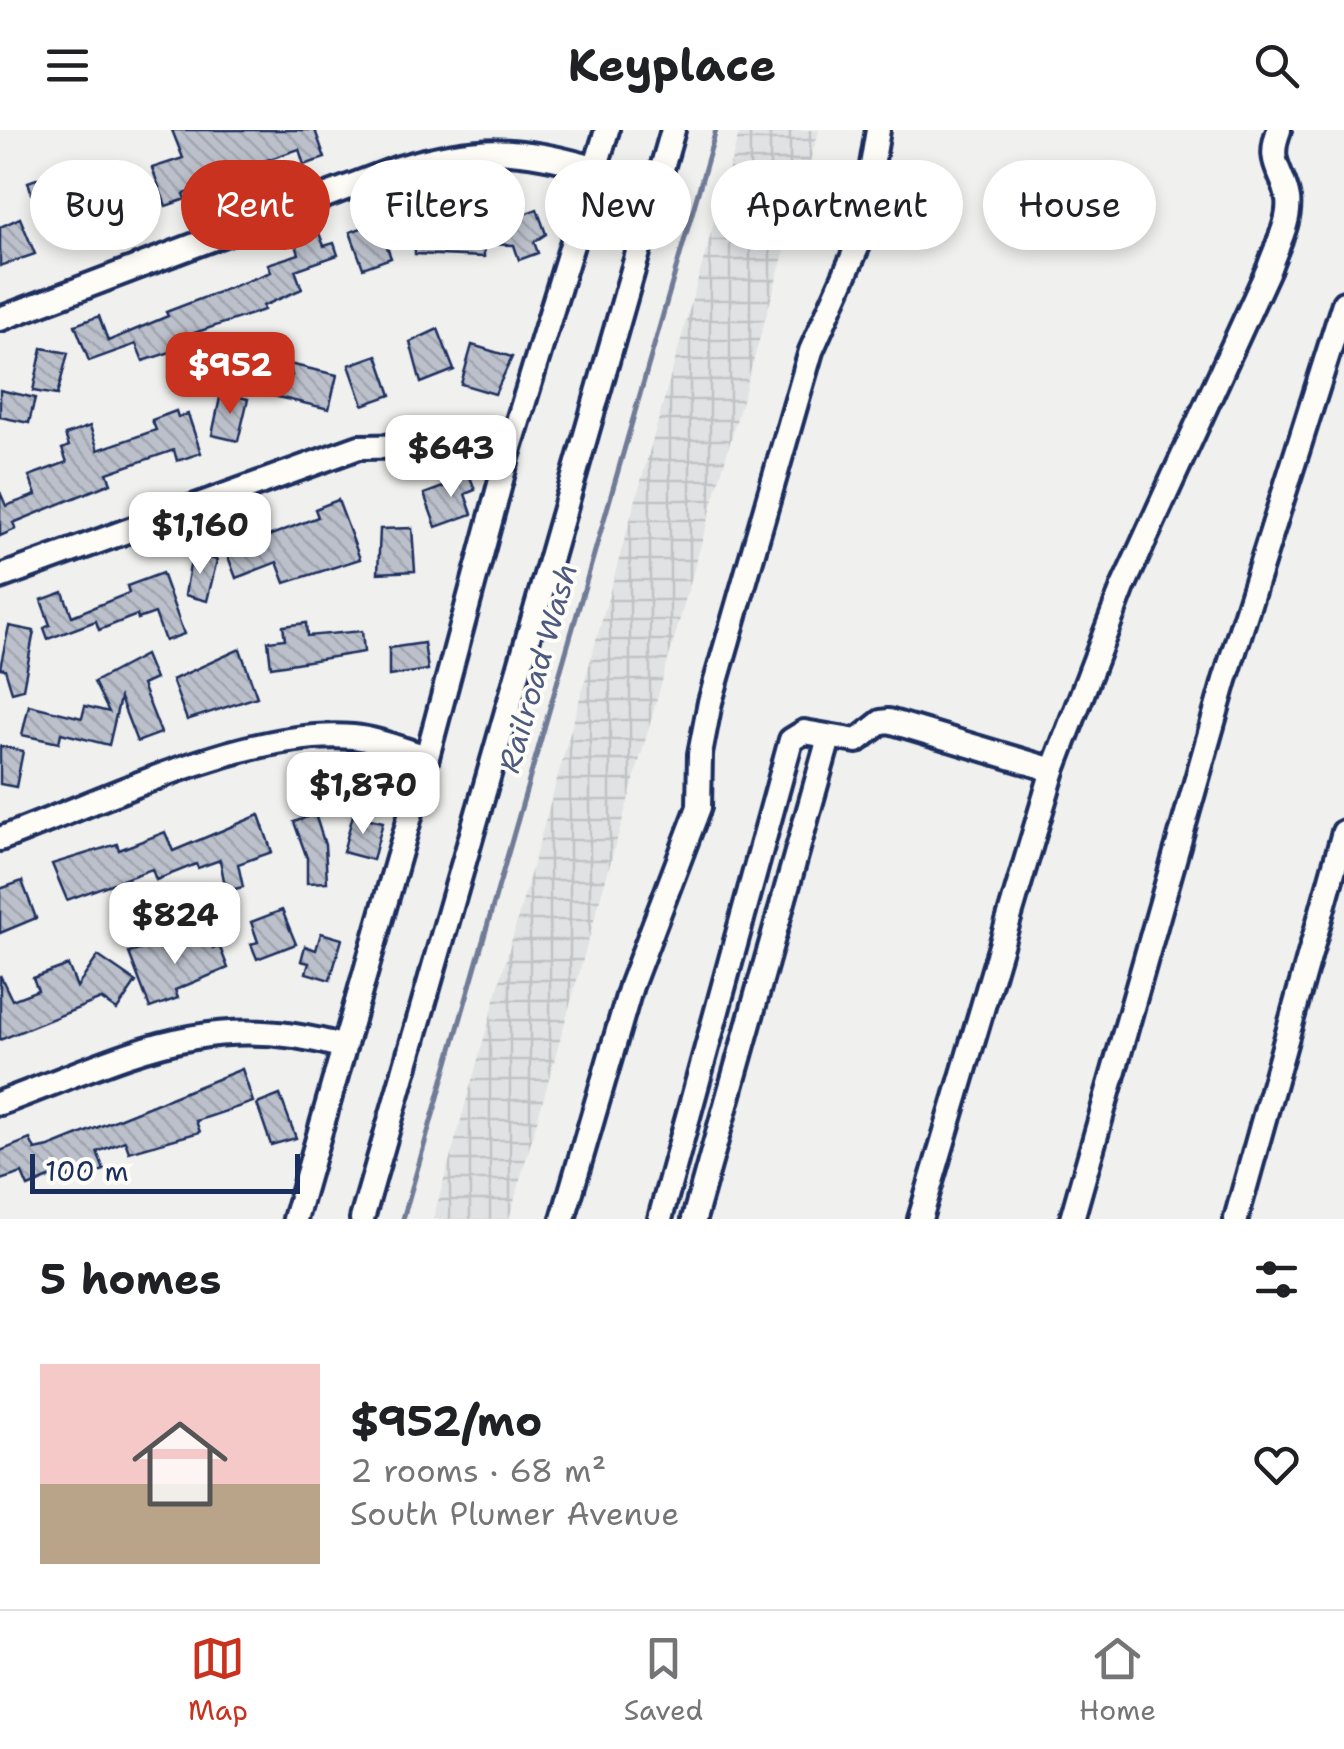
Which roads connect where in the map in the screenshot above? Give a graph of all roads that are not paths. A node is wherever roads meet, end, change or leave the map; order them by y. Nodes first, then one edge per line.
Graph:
1 (608, 130) edge
2 (673, 130) edge
3 (878, 130) edge
4 (1279, 130) edge
5 (552, 160) edge
6 (600, 160) edge
7 (572, 250) edge
8 (1344, 303) edge
9 (0, 319) edge
10 (506, 462) junction
11 (0, 577) edge
12 (829, 738) junction
13 (427, 757) junction
14 (1053, 770) junction
15 (1344, 832) edge
16 (0, 839) edge
17 (344, 1047) junction
18 (0, 1103) edge
19 (295, 1219) edge
20 (362, 1219) edge
21 (563, 1219) edge
22 (660, 1219) edge
23 (694, 1219) edge
24 (920, 1219) edge
25 (1072, 1219) edge
26 (1236, 1219) edge

1 - 6 street
2 - 20 street
3 - 21 street
4 - 14 street
5 - 9 street
7 - 10 street
8 - 25 street
10 - 11 street
10 - 13 street
12 - 14 street
12 - 22 street
12 - 23 street
13 - 16 street
13 - 17 street
14 - 24 street
15 - 26 street
17 - 18 street
17 - 19 street

